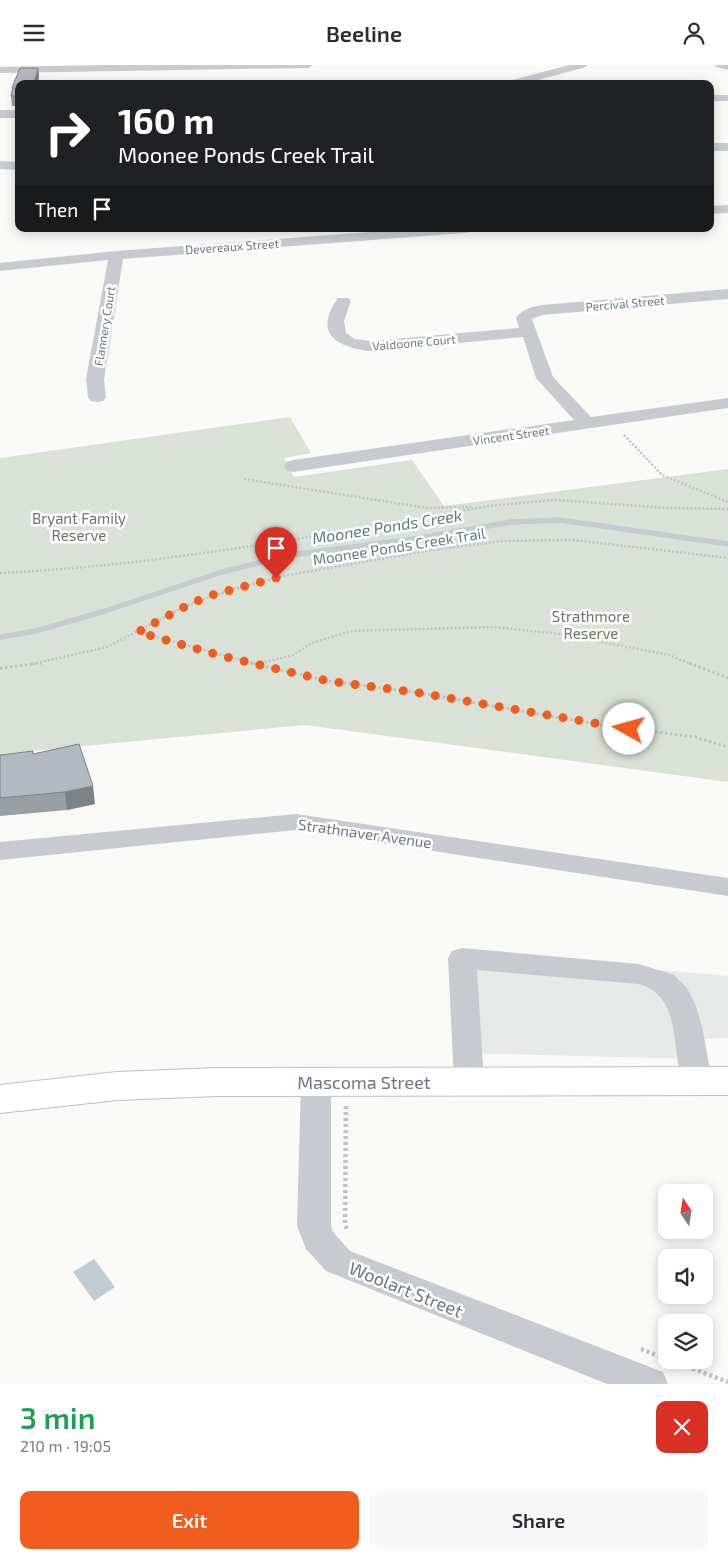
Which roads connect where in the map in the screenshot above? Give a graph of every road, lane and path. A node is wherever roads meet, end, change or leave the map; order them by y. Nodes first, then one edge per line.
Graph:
1 (308, 65) edge
2 (582, 65) edge
3 (720, 65) edge
4 (728, 67) edge
5 (4, 68) edge
6 (207, 70) edge
7 (524, 80) edge
8 (714, 98) edge
9 (728, 98) edge
10 (0, 114) edge
11 (15, 114) edge
12 (714, 147) edge
13 (728, 147) edge
14 (0, 165) edge
15 (15, 166) edge
16 (728, 209) edge
17 (714, 210) edge
18 (424, 232) edge
19 (116, 255) junction
20 (0, 267) edge
21 (728, 294) edge
22 (344, 301) dead end
23 (526, 325) junction
24 (97, 397) dead end
25 (728, 403) edge
26 (587, 424) junction
27 (623, 434) dead end
28 (294, 466) dead end
29 (244, 479) dead end
30 (728, 502) edge
31 (489, 506) junction
32 (728, 509) edge
33 (728, 558) edge
34 (0, 573) edge
35 (138, 632) junction
36 (255, 664) junction
37 (0, 668) edge
38 (728, 678) edge
39 (728, 747) edge
40 (0, 851) edge
41 (728, 887) edge
42 (469, 1081) junction
43 (712, 1081) edge
44 (316, 1082) junction
45 (0, 1099) edge
46 (349, 1102) dead end
47 (348, 1231) dead end
48 (639, 1348) dead end
49 (658, 1355) edge
50 (693, 1369) edge
51 (728, 1383) edge
52 (650, 1384) edge

1 - 6 street
2 - 7 street
3 - 4 street
5 - 6 street
8 - 9 street
10 - 11 street
12 - 13 street
14 - 15 street
16 - 17 street
18 - 19 street, Devereaux Street
19 - 20 street, Devereaux Street
19 - 24 street, Flannery Court
21 - 23 street, Percival Street
22 - 23 street, Valdoone Court
23 - 26 street
25 - 26 street, Vincent Street
26 - 28 street, Vincent Street
27 - 30 path
29 - 31 path
31 - 32 path
31 - 34 path
33 - 35 path, Moonee Ponds Creek Trail
35 - 36 path
35 - 37 path, Moonee Ponds Creek Trail
36 - 38 path
36 - 39 path
40 - 41 street, Strathnaver Avenue
42 - 43 main road, Mascoma Street
42 - 43 street
42 - 44 main road, Mascoma Street
44 - 45 main road, Mascoma Street
44 - 52 street, Woolart Street
46 - 47 path
48 - 49 path
50 - 51 path

